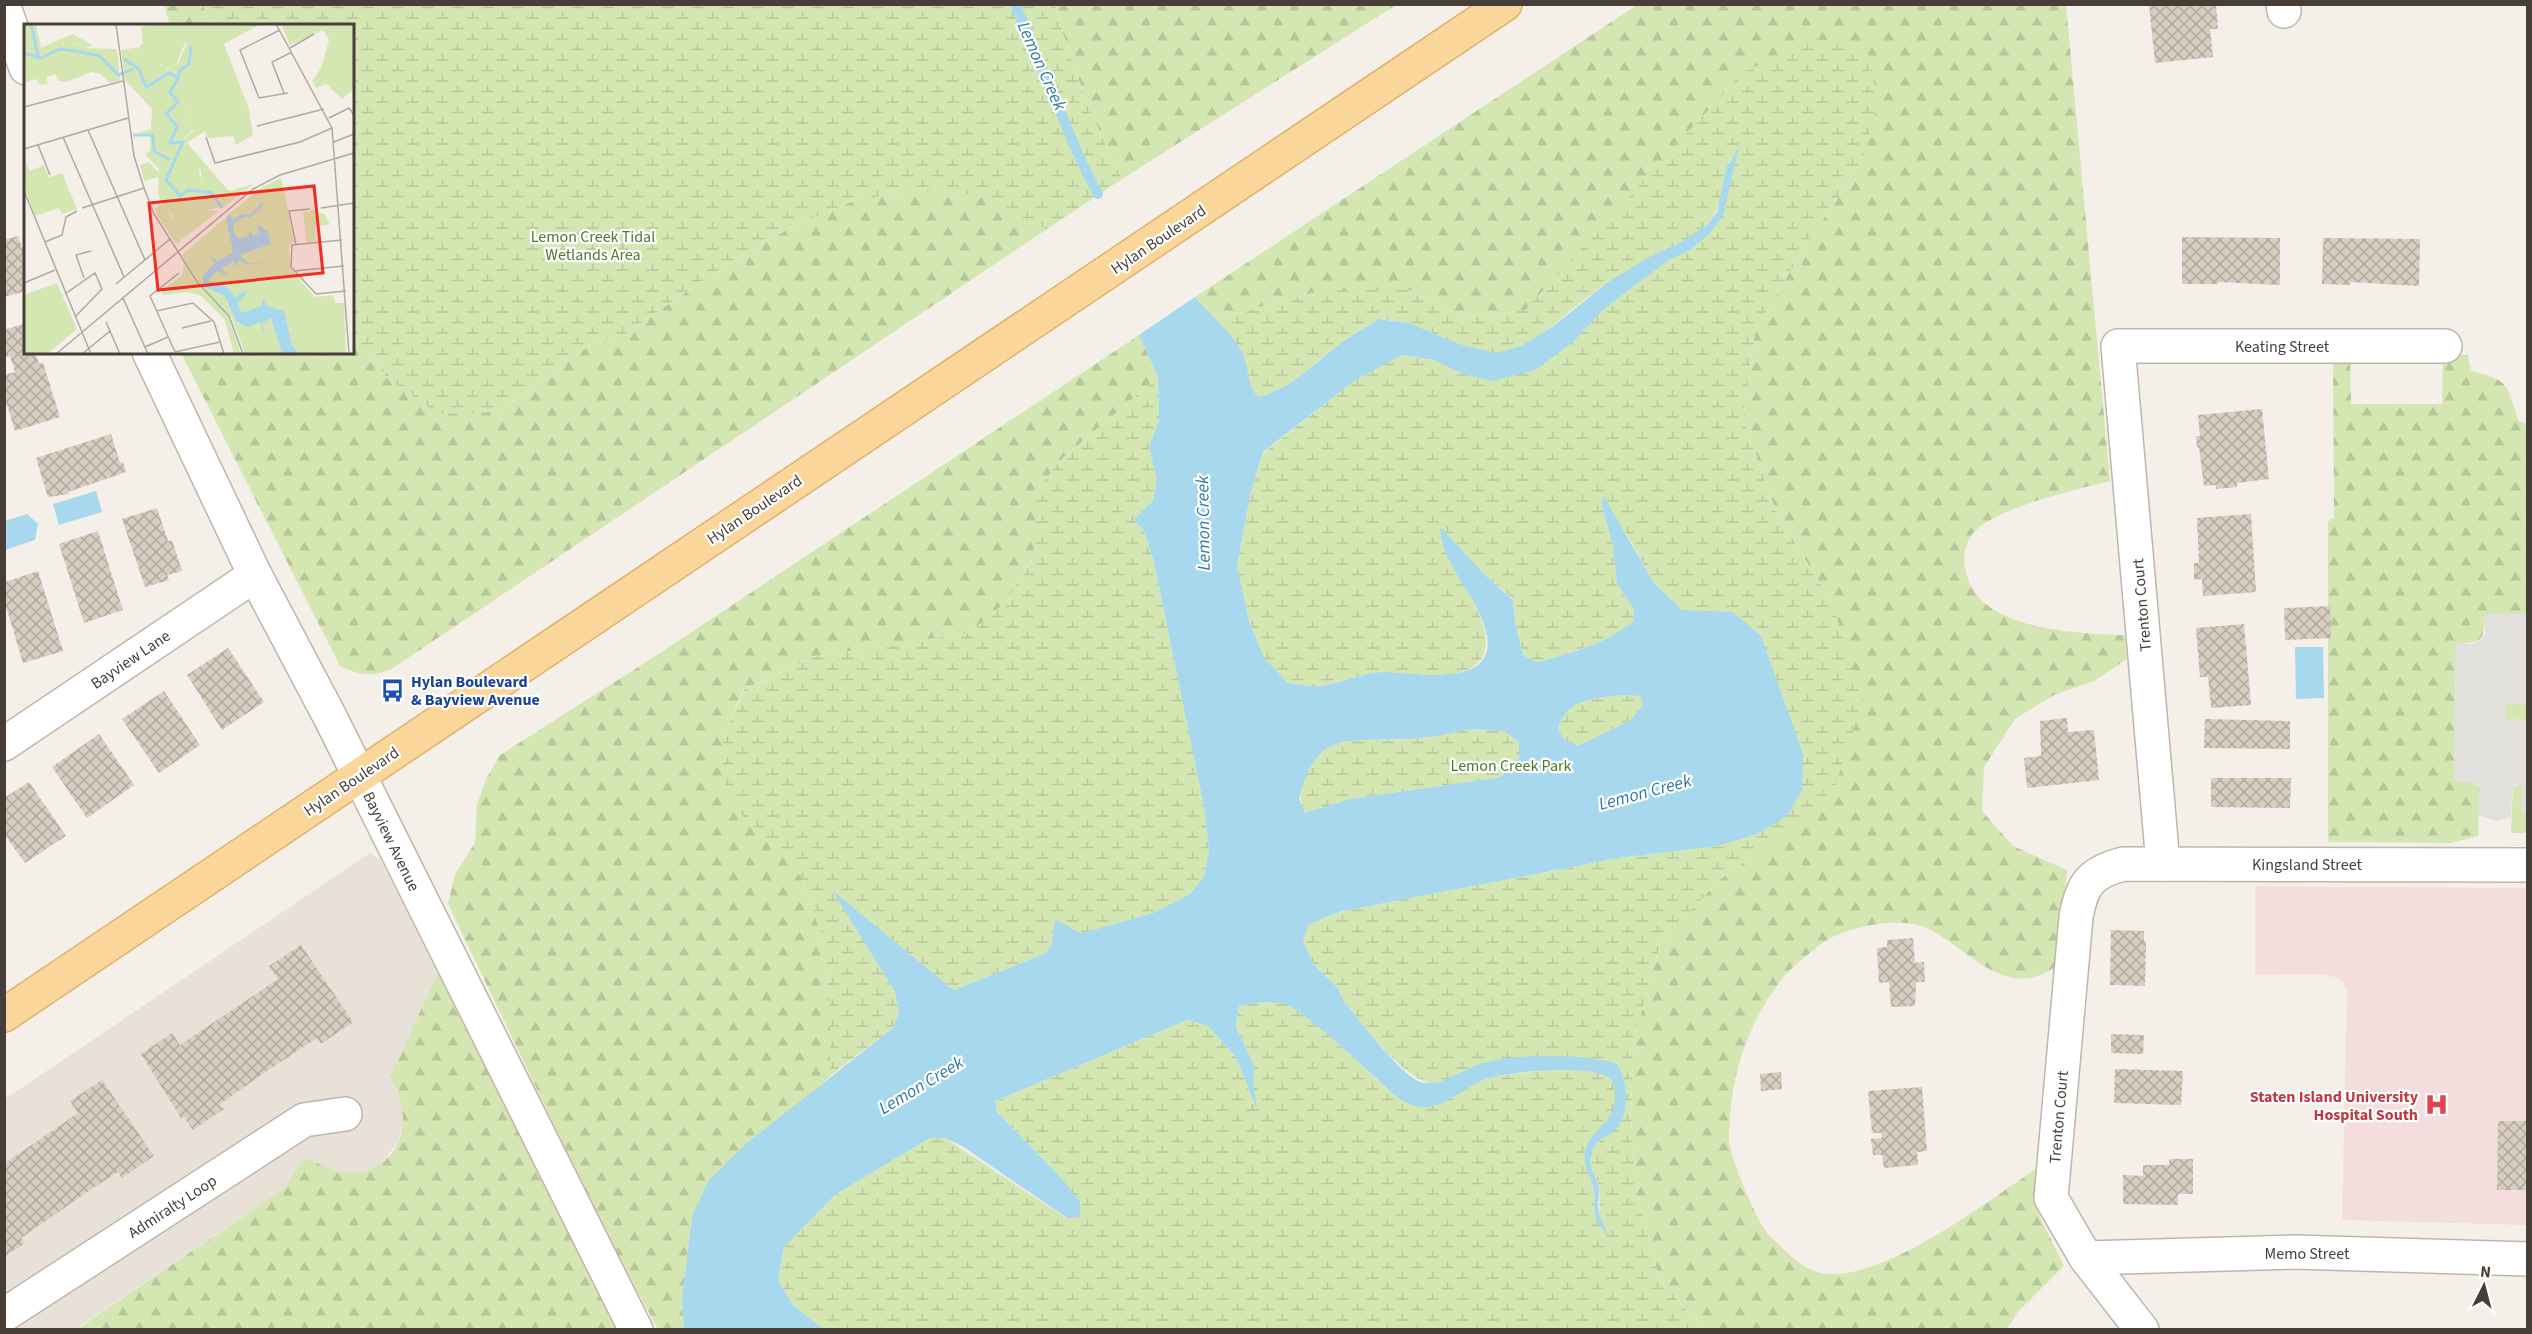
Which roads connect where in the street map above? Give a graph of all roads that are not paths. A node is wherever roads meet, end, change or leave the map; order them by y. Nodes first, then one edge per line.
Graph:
1 (1505, 4) edge
2 (4, 7) edge
3 (24, 62) edge
4 (2118, 346) joint
5 (2445, 346) dead end
6 (150, 354) edge
7 (255, 575) junction
8 (4, 744) edge
9 (359, 774) junction
10 (2163, 864) junction
11 (2528, 865) edge
12 (2089, 879) joint
13 (4, 1016) edge
14 (345, 1114) dead end
15 (2086, 1258) junction
16 (2528, 1258) edge
17 (4, 1315) edge
18 (636, 1329) edge
19 (2142, 1329) edge

1 - 9 main road, Hylan Boulevard
2 - 3 street
4 - 5 street, Keating Street
4 - 10 street, Trenton Court
6 - 7 street, Bayview Avenue
7 - 8 street, Bayview Lane
7 - 9 street, Bayview Avenue
9 - 13 main road, Hylan Boulevard
9 - 18 street, Bayview Avenue
10 - 11 street, Kingsland Street
10 - 12 street, Kingsland Street
12 - 15 street, Trenton Court
14 - 17 street, Admiralty Loop
15 - 16 street, Memo Street
15 - 19 street, Trenton Court

